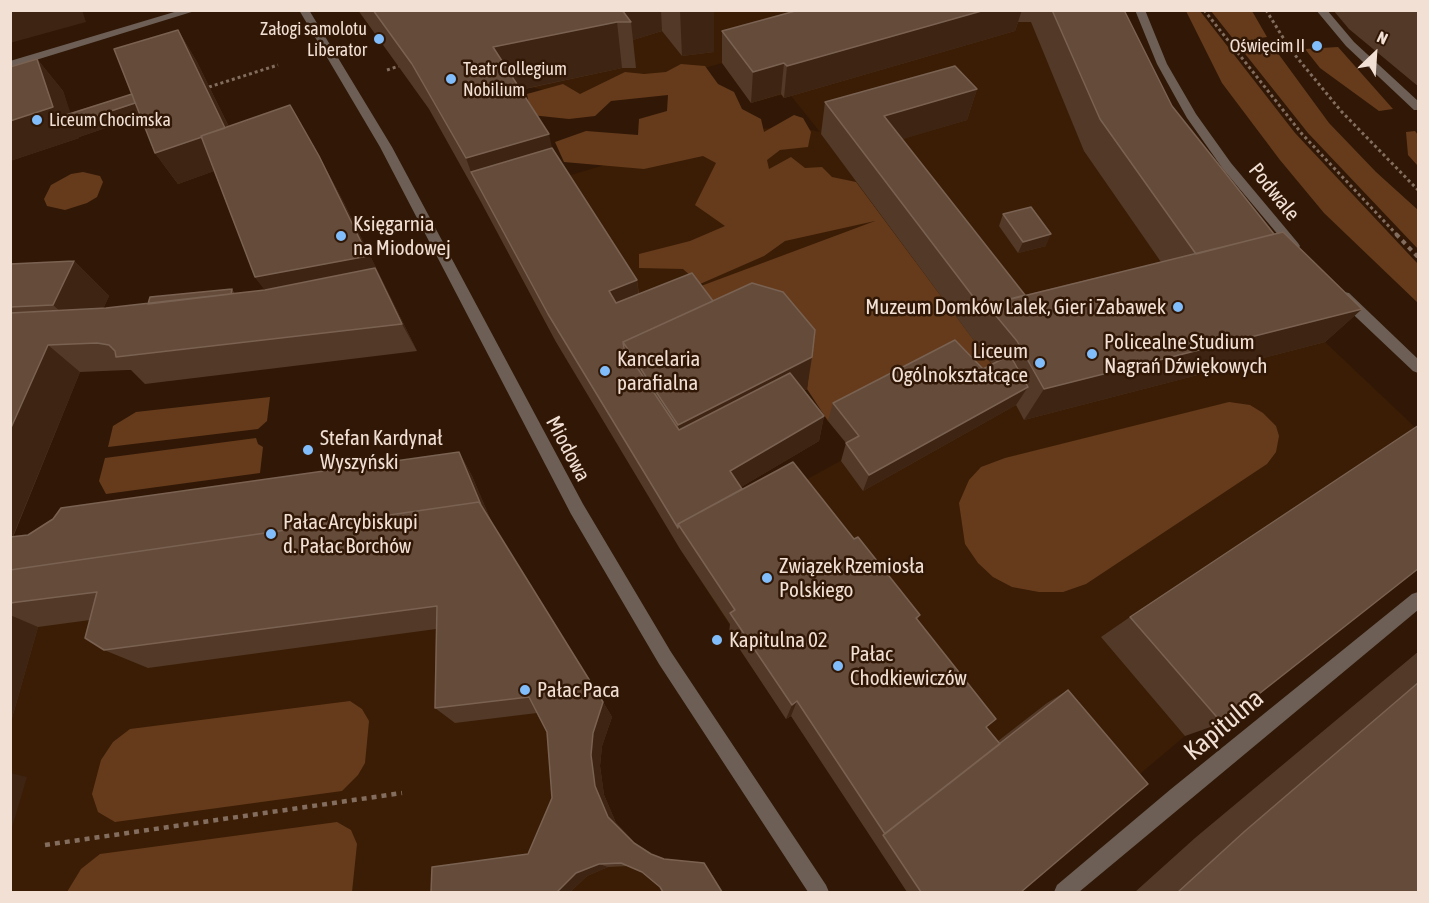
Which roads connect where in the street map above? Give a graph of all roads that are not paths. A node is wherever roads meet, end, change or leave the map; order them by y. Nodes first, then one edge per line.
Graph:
1 (193, 10) edge
2 (304, 10) edge
3 (1140, 10) edge
4 (1321, 10) edge
5 (10, 65) edge
6 (1419, 107) edge
7 (1302, 255) edge
8 (1333, 285) edge
9 (1419, 367) edge
10 (1419, 600) edge
11 (819, 892) edge
12 (1064, 892) edge

1 - 5 street
2 - 11 street, Miodowa
3 - 7 street, Podwale
4 - 6 street
8 - 9 street
10 - 12 street, Kapitulna

